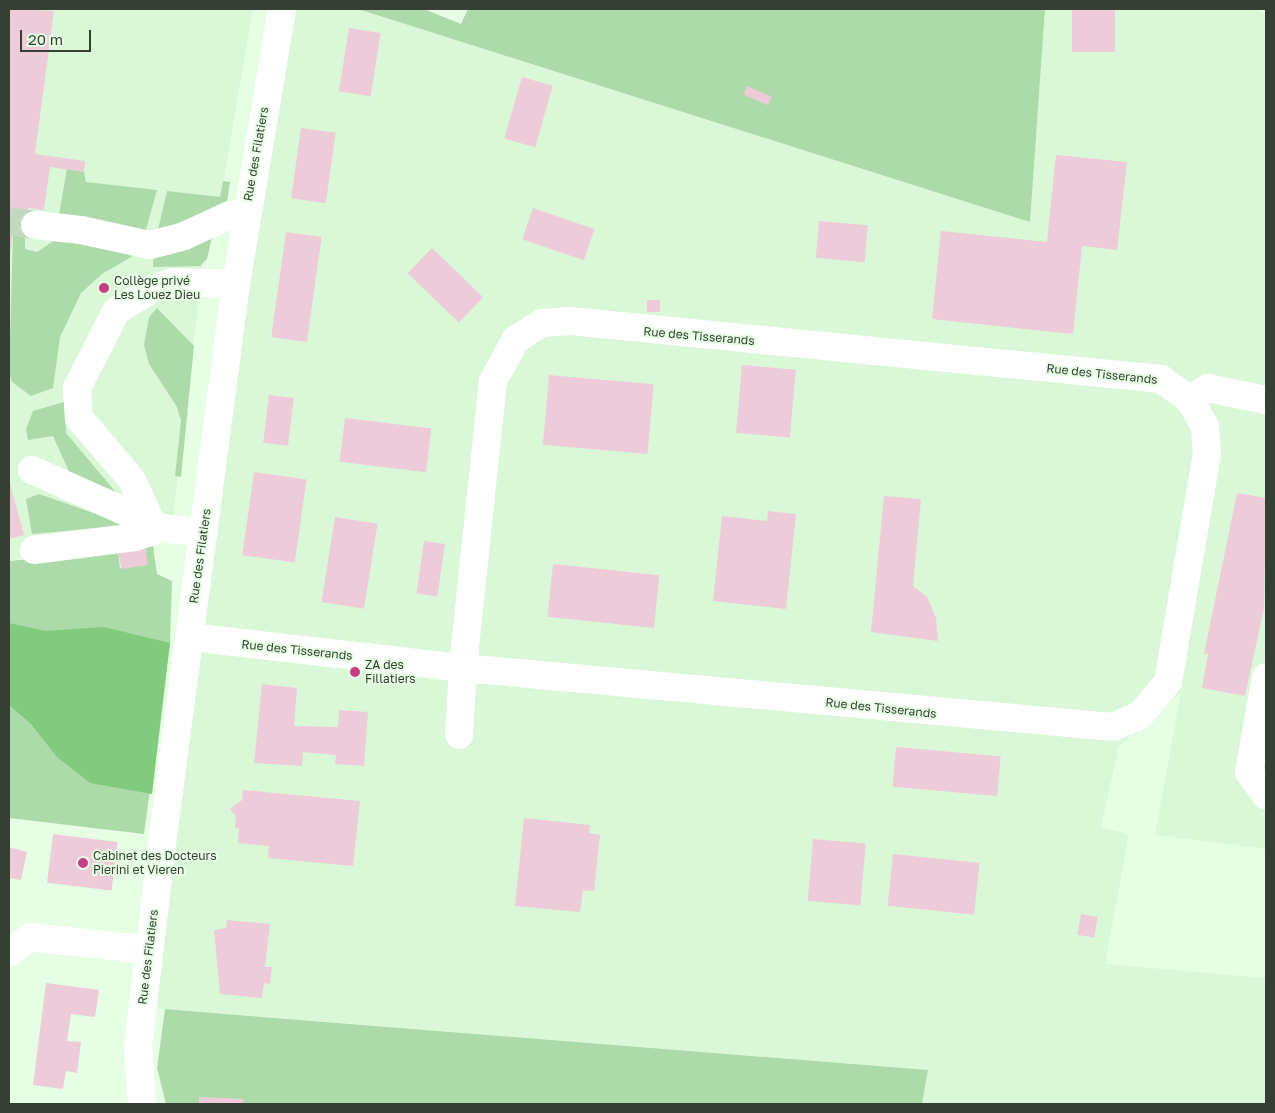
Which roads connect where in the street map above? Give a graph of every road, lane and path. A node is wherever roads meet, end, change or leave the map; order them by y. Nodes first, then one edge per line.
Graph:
1 (282, 9) edge
2 (246, 214) junction
3 (35, 225) tunnel mouth
4 (236, 284) junction
5 (1190, 400) junction
6 (1266, 400) edge
7 (32, 470) dead end
8 (156, 524) junction
9 (204, 533) junction
10 (34, 550) dead end
11 (190, 637) junction
12 (463, 668) junction
13 (1266, 677) edge
14 (459, 735) dead end
15 (1266, 796) edge
16 (149, 950) junction
17 (9, 953) edge
18 (142, 1104) edge

1 - 2 street, Rue des Filatiers
2 - 3 street
2 - 4 street, Rue des Filatiers
4 - 8 street
4 - 9 street, Rue des Filatiers
5 - 6 street
5 - 12 street, Rue des Tisserands
5 - 12 street, Rue des Tisserands
7 - 8 street
8 - 9 street
8 - 10 street
9 - 11 street, Rue des Filatiers
11 - 12 street, Rue des Tisserands
11 - 16 street, Rue des Filatiers
12 - 14 street, Rue des Tisserands
13 - 15 street
16 - 17 street
16 - 18 street, Rue des Filatiers

